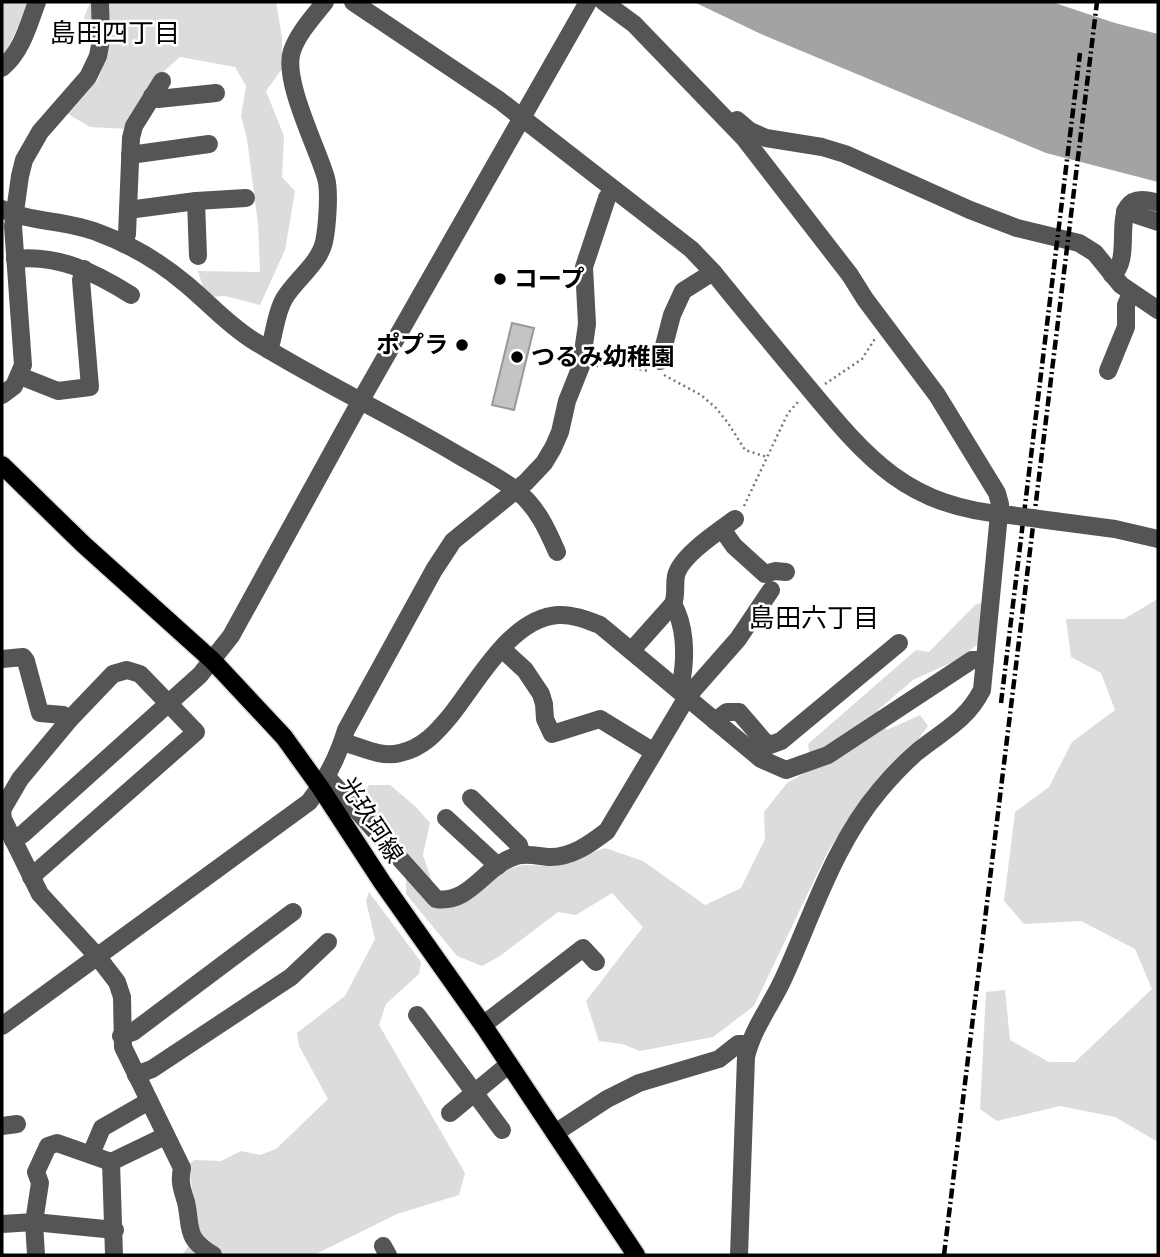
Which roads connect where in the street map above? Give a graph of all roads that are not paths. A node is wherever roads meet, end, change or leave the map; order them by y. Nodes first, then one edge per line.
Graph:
1 (37, 2) edge
2 (100, 2) edge
3 (325, 2) edge
4 (352, 2) edge
5 (588, 2) edge
6 (604, 2) edge
7 (2, 68) edge
8 (216, 93) dead end
9 (721, 113) junction
10 (522, 117) junction
11 (209, 144) dead end
12 (130, 155) junction
13 (613, 189) junction
14 (246, 198) dead end
15 (196, 201) junction
16 (1158, 202) edge
17 (128, 210) junction
18 (1125, 211) junction
19 (8, 212) edge
20 (1158, 222) edge
21 (124, 244) junction
22 (198, 256) dead end
23 (11, 267) edge
24 (85, 269) junction
25 (712, 272) junction
26 (1112, 275) junction
27 (1131, 293) junction
28 (131, 295) dead end
29 (1158, 310) edge
30 (269, 350) junction
31 (656, 368) road end
32 (1108, 371) dead end
33 (20, 376) junction
34 (2, 395) edge
35 (361, 400) junction
36 (2, 465) edge
37 (515, 489) junction
38 (1005, 515) junction
39 (1158, 538) edge
40 (557, 552) dead end
41 (786, 572) dead end
42 (771, 590) dead end
43 (673, 604) junction
44 (899, 643) dead end
45 (502, 649) junction
46 (632, 650) junction
47 (2, 659) edge
48 (985, 660) junction
49 (213, 661) junction
50 (682, 678) dead end
51 (687, 697) junction
52 (170, 704) junction
53 (70, 719) junction
54 (715, 721) junction
55 (343, 742) junction
56 (654, 752) junction
57 (324, 782) junction
58 (471, 798) dead end
59 (2, 810) edge
60 (446, 818) dead end
61 (13, 840) junction
62 (522, 855) junction
63 (498, 866) junction
64 (31, 877) junction
65 (293, 912) dead end
66 (328, 942) dead end
67 (97, 956) junction
68 (596, 962) dead end
69 (417, 1015) dead end
70 (483, 1025) junction
71 (2, 1026) edge
72 (121, 1036) junction
73 (749, 1044) junction
74 (508, 1065) junction
75 (136, 1075) junction
76 (475, 1093) junction
77 (149, 1101) junction
78 (450, 1113) dead end
79 (502, 1130) dead end
80 (555, 1133) junction
81 (165, 1136) junction
82 (91, 1154) junction
83 (111, 1162) junction
84 (34, 1222) junction
85 (2, 1224) edge
86 (115, 1230) junction
87 (36, 1255) edge
88 (114, 1255) edge
89 (213, 1255) edge
90 (636, 1255) edge
91 (738, 1255) edge

1 - 7 street
2 - 19 street
3 - 30 street
4 - 10 street
5 - 10 street
6 - 9 street
8 - 12 street
9 - 26 street
9 - 38 street
10 - 13 street
10 - 35 street
11 - 12 street
12 - 17 street
13 - 25 street
13 - 37 street
14 - 15 street
15 - 17 street
15 - 22 street
16 - 18 street
17 - 21 street
18 - 20 street
18 - 26 street
19 - 21 street
19 - 23 street
21 - 30 street
23 - 24 street
23 - 33 street
24 - 28 street
24 - 33 street
25 - 31 street
25 - 38 street
26 - 27 street
27 - 29 street
27 - 32 street
30 - 35 street
33 - 34 street
35 - 37 street
35 - 49 street
36 - 49 main road, 光玖珂線
37 - 40 street
37 - 55 street
38 - 39 street, bridge
38 - 48 street
41 - 43 street
42 - 51 street
43 - 46 street
43 - 50 street
44 - 54 street
45 - 46 street
45 - 55 street
45 - 56 street
46 - 51 street
47 - 53 street
48 - 54 street
48 - 73 street
49 - 52 street
49 - 57 main road, 光玖珂線
51 - 54 street
51 - 56 street
52 - 53 street
52 - 61 street
52 - 64 street
53 - 59 street
55 - 57 street
56 - 62 street
57 - 63 street
57 - 67 street
57 - 70 main road, 光玖珂線
58 - 62 street
59 - 61 street
60 - 63 street
61 - 64 street
62 - 63 street
64 - 67 street
65 - 72 street
66 - 75 street
67 - 71 street
67 - 72 street
68 - 70 street
69 - 76 street
70 - 74 main road, 光玖珂線
72 - 75 street
73 - 80 street
73 - 91 street
74 - 76 street
74 - 80 main road, 光玖珂線
75 - 77 street
76 - 78 street
76 - 79 street
77 - 81 street
77 - 82 street
80 - 90 main road, 光玖珂線
81 - 83 street
81 - 89 street
82 - 83 street
82 - 84 street
83 - 86 street
84 - 85 street
84 - 86 street
84 - 87 street
86 - 88 street

